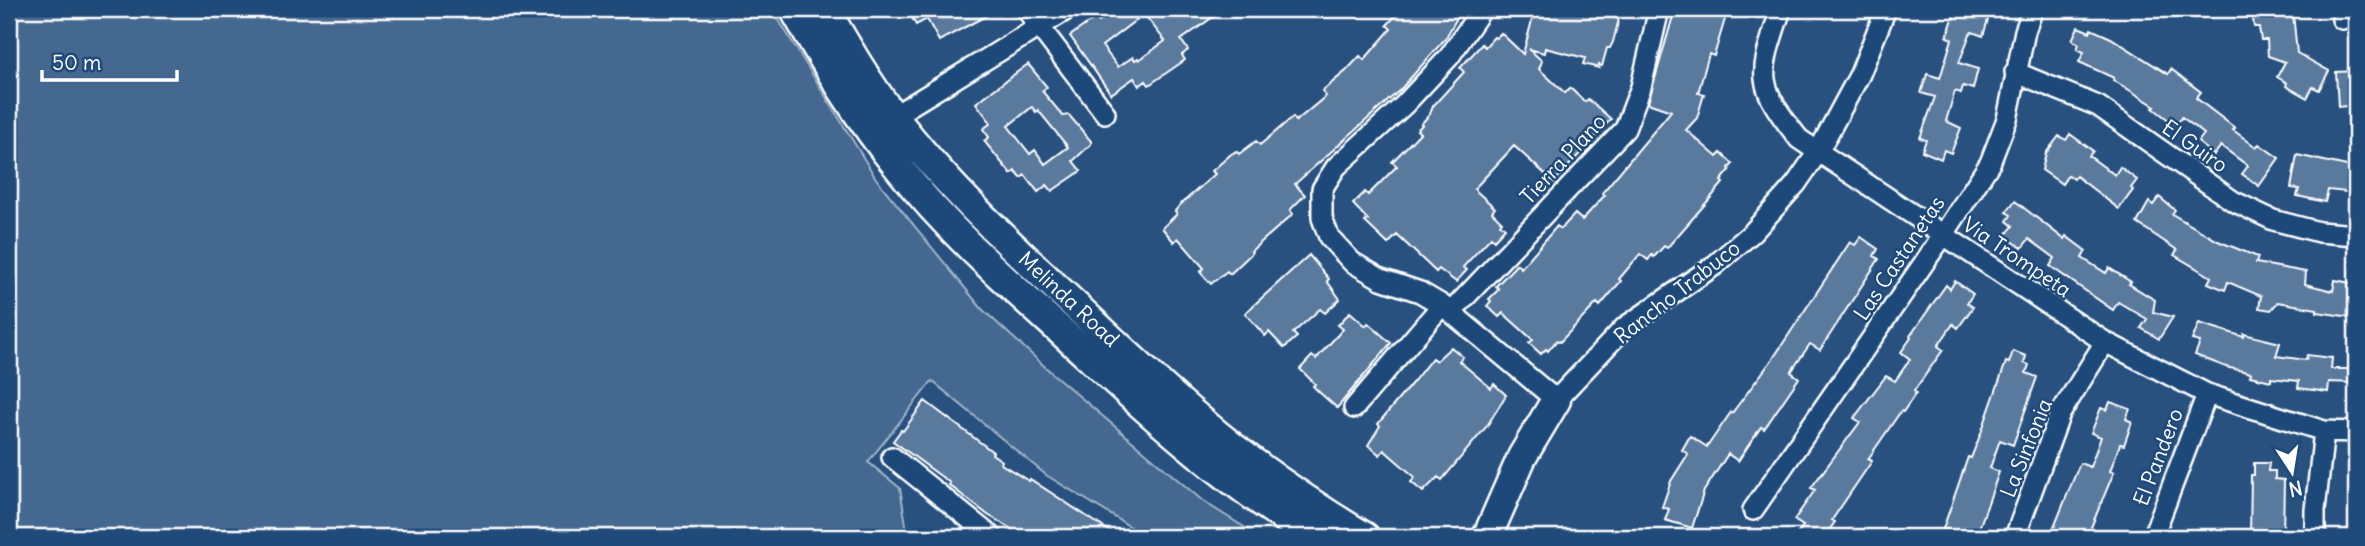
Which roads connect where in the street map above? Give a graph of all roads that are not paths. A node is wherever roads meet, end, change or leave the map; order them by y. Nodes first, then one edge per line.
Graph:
1 (794, 9) edge
2 (825, 9) edge
3 (1026, 9) edge
4 (1068, 9) edge
5 (1482, 9) edge
6 (1659, 9) edge
7 (1781, 9) edge
8 (1886, 9) edge
9 (2034, 9) edge
10 (1038, 27) junction
11 (2015, 72) junction
12 (1105, 113) dead end
13 (881, 123) junction
14 (1818, 152) junction
15 (1944, 234) junction
16 (2356, 235) edge
17 (1446, 309) junction
18 (2105, 342) junction
19 (2207, 394) junction
20 (1556, 400) junction
21 (1354, 408) dead end
22 (2325, 431) junction
23 (2356, 432) edge
24 (892, 457) dead end
25 (1753, 510) dead end
26 (980, 534) edge
27 (1315, 537) edge
28 (1365, 537) edge
29 (1487, 537) edge
30 (2015, 537) edge
31 (2154, 537) edge
32 (2315, 537) edge

1 - 13 main road, Melinda Road
2 - 13 main road, Melinda Road
3 - 10 street
4 - 10 street
5 - 17 street
6 - 17 street, Tierra Plano
7 - 14 street, Via Trompeta
8 - 14 street, Rancho Trabuco
9 - 11 street, Las Castanetas
10 - 12 street
10 - 13 street
11 - 15 street, Las Castanetas
11 - 16 street, El Guiro
13 - 27 main road, Melinda Road
13 - 28 main road, Melinda Road
14 - 15 street, Via Trompeta
14 - 20 street, Rancho Trabuco
15 - 18 street, Via Trompeta
15 - 25 street, Las Castanetas
17 - 20 street
17 - 21 street, Tierra Plano
18 - 19 street, Via Trompeta
18 - 30 street, La Sinfonia
19 - 22 street, Via Trompeta
19 - 31 street, El Pandero
20 - 29 main road, Rancho Trabuco
22 - 23 street, Via Trompeta
22 - 32 street
24 - 26 street

